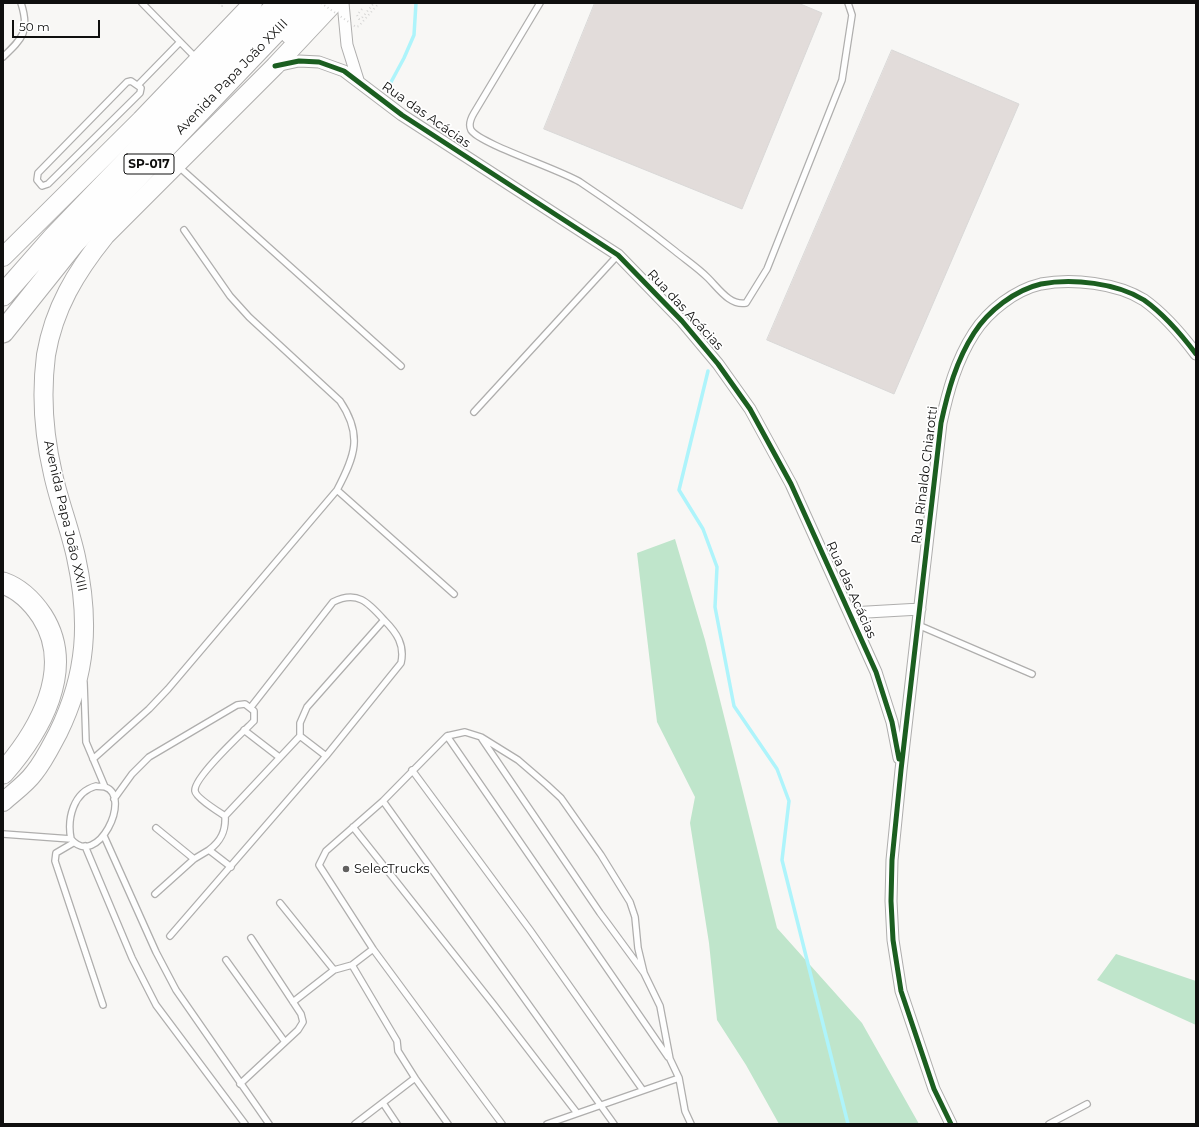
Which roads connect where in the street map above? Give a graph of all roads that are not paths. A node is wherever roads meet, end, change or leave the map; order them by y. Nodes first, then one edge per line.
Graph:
1 (21, 3) edge
2 (142, 3) edge
3 (253, 3) edge
4 (279, 3) edge
5 (303, 3) edge
6 (324, 3) edge
7 (334, 3) edge
8 (343, 3) edge
9 (540, 3) edge
10 (848, 3) edge
11 (180, 42) junction
12 (3, 57) edge
13 (198, 60) junction
14 (276, 66) junction
15 (358, 80) junction
16 (138, 85) junction
17 (210, 100) junction
18 (178, 166) junction
19 (184, 230) dead end
20 (618, 255) junction
21 (3, 257) edge
22 (3, 294) edge
23 (3, 332) edge
24 (1196, 354) edge
25 (401, 366) dead end
26 (474, 412) dead end
27 (337, 490) junction
28 (3, 583) edge
29 (454, 594) dead end
30 (920, 609) junction
31 (850, 613) junction
32 (384, 620) junction
33 (918, 625) junction
34 (83, 659) junction
35 (1032, 674) dead end
36 (251, 707) junction
37 (244, 730) junction
38 (300, 736) junction
39 (447, 736) junction
40 (481, 737) junction
41 (326, 756) junction
42 (279, 757) junction
43 (93, 759) junction
44 (412, 770) junction
45 (901, 770) junction
46 (3, 773) edge
47 (105, 787) junction
48 (114, 799) junction
49 (383, 801) junction
50 (3, 802) edge
51 (225, 816) junction
52 (353, 827) junction
53 (156, 828) dead end
54 (3, 834) edge
55 (104, 836) junction
56 (72, 841) junction
57 (85, 846) junction
58 (209, 850) junction
59 (194, 859) junction
60 (231, 867) junction
61 (155, 894) dead end
62 (280, 903) dead end
63 (170, 936) dead end
64 (251, 938) dead end
65 (373, 949) junction
66 (226, 960) dead end
67 (352, 965) junction
68 (334, 970) junction
69 (644, 972) junction
70 (293, 1002) junction
71 (104, 1005) dead end
72 (285, 1042) junction
73 (670, 1059) junction
74 (415, 1078) junction
75 (679, 1078) junction
76 (240, 1084) junction
77 (642, 1089) junction
78 (383, 1103) junction
79 (601, 1104) junction
80 (1087, 1104) dead end
81 (577, 1113) junction
82 (560, 1122) edge
83 (245, 1124) edge
84 (269, 1124) edge
85 (356, 1124) edge
86 (397, 1124) edge
87 (448, 1124) edge
88 (502, 1124) edge
89 (547, 1124) edge
90 (614, 1124) edge
91 (691, 1124) edge
92 (952, 1124) edge
93 (1049, 1124) edge

1 - 12 lane
2 - 11 lane
3 - 13 main road
4 - 22 highway, Avenida Papa João XXIII / SP-017
5 - 17 highway, Avenida Papa João XXIII / SP-017
6 - 17 highway
7 - 14 main road, Avenida Papa João XXIII
8 - 15 street
9 - 10 lane
11 - 13 lane
11 - 16 lane
13 - 21 main road
14 - 15 street, Rua das Acácias
14 - 18 main road, Avenida Papa João XXIII
15 - 20 street, Rua das Acácias
16 - 16 lane
17 - 23 highway, Avenida Papa João XXIII / SP-017
18 - 25 lane
18 - 34 main road, Avenida Papa João XXIII
19 - 27 lane
20 - 26 lane
20 - 31 street, Rua das Acácias
24 - 30 street, Rua Rinaldo Chiarotti
27 - 29 lane
27 - 43 lane
28 - 46 highway
30 - 31 street
30 - 33 street, Rua Rinaldo Chiarotti
31 - 45 street, Rua das Acácias
32 - 36 lane
32 - 38 lane
32 - 41 lane
33 - 35 lane
33 - 45 street, Rua Rinaldo Chiarotti
34 - 43 lane
34 - 50 main road, Avenida Papa João XXIII
36 - 37 lane
36 - 48 lane
37 - 42 lane
37 - 51 lane
38 - 41 lane
38 - 42 lane
39 - 40 lane
39 - 44 lane
39 - 73 lane
40 - 69 lane
40 - 69 lane
41 - 60 lane
42 - 51 lane
43 - 47 lane
44 - 49 lane
44 - 77 lane
45 - 92 street, Rua Rinaldo Chiarotti
47 - 48 lane
47 - 56 lane
48 - 55 lane
49 - 52 lane
49 - 79 lane
51 - 58 lane
52 - 65 lane
52 - 81 lane
53 - 59 lane
54 - 56 lane
55 - 57 lane
55 - 76 lane
56 - 57 lane
56 - 71 lane
57 - 83 lane
58 - 59 lane
58 - 60 lane
59 - 61 lane
60 - 63 lane
62 - 68 lane
64 - 70 lane
65 - 67 lane
65 - 88 lane
66 - 72 lane
67 - 68 lane
67 - 74 lane
68 - 70 lane
69 - 73 lane
70 - 72 lane
72 - 76 lane
73 - 75 lane
74 - 78 lane
74 - 87 lane
75 - 77 lane
75 - 91 lane
76 - 84 lane
77 - 79 lane
78 - 85 lane
78 - 86 lane
79 - 81 lane
79 - 90 lane
80 - 93 lane
81 - 82 lane
82 - 89 lane

